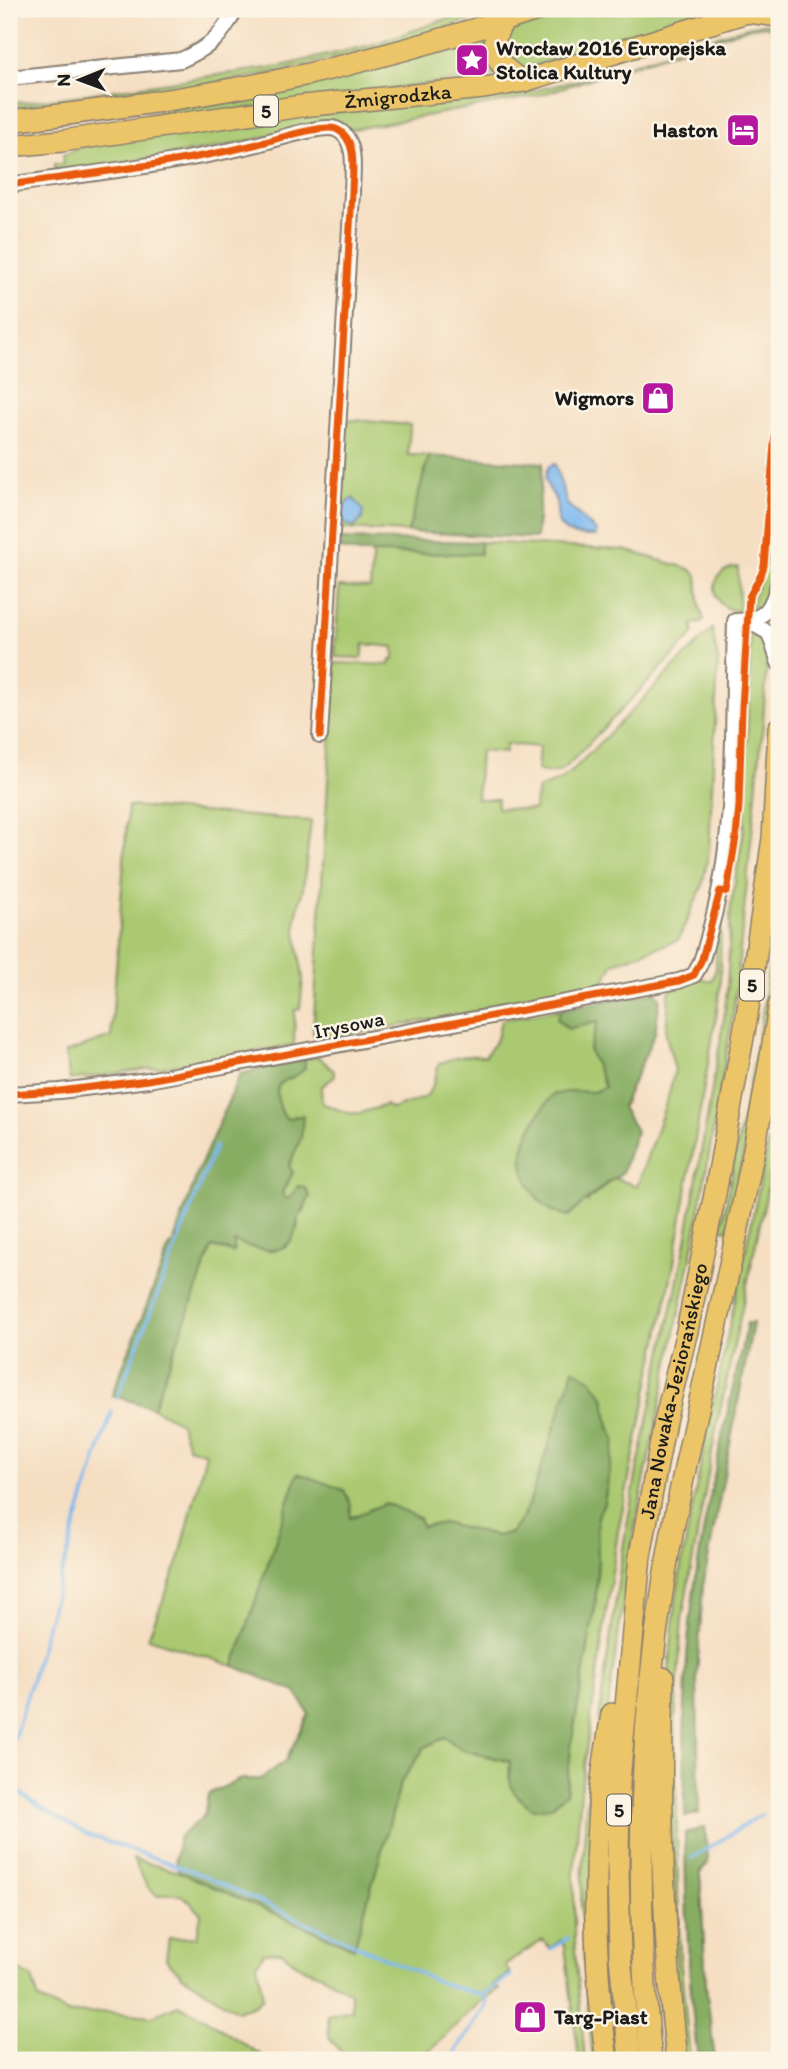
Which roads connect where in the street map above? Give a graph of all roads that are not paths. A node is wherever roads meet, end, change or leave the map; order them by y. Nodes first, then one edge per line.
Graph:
1 (236, 9) edge
2 (540, 9) edge
3 (779, 16) edge
4 (504, 20) junction
5 (9, 78) edge
6 (524, 81) junction
7 (9, 121) edge
8 (9, 146) edge
9 (9, 186) edge
10 (779, 581) edge
11 (748, 621) junction
12 (779, 663) edge
13 (779, 727) edge
14 (320, 736) dead end
15 (779, 1006) edge
16 (9, 1094) edge
17 (640, 1560) junction
18 (663, 1582) junction
19 (607, 2060) edge
20 (630, 2060) edge
21 (651, 2060) edge
22 (677, 2060) edge

1 - 5 street
2 - 4 main road, Żmigrodzka / 5
3 - 6 main road, Żmigrodzka / 5
4 - 6 main road
4 - 7 main road, Żmigrodzka / 5
6 - 8 main road, Żmigrodzka / 5
9 - 14 street
10 - 11 street
11 - 12 street
11 - 16 street, Irysowa
13 - 17 main road, Jana Nowaka-Jeziorańskiego / 5
15 - 18 main road, Jana Nowaka-Jeziorańskiego / 5
17 - 19 main road
17 - 20 main road, Jana Nowaka-Jeziorańskiego / 5
18 - 21 main road, Jana Nowaka-Jeziorańskiego / 5
18 - 22 main road

